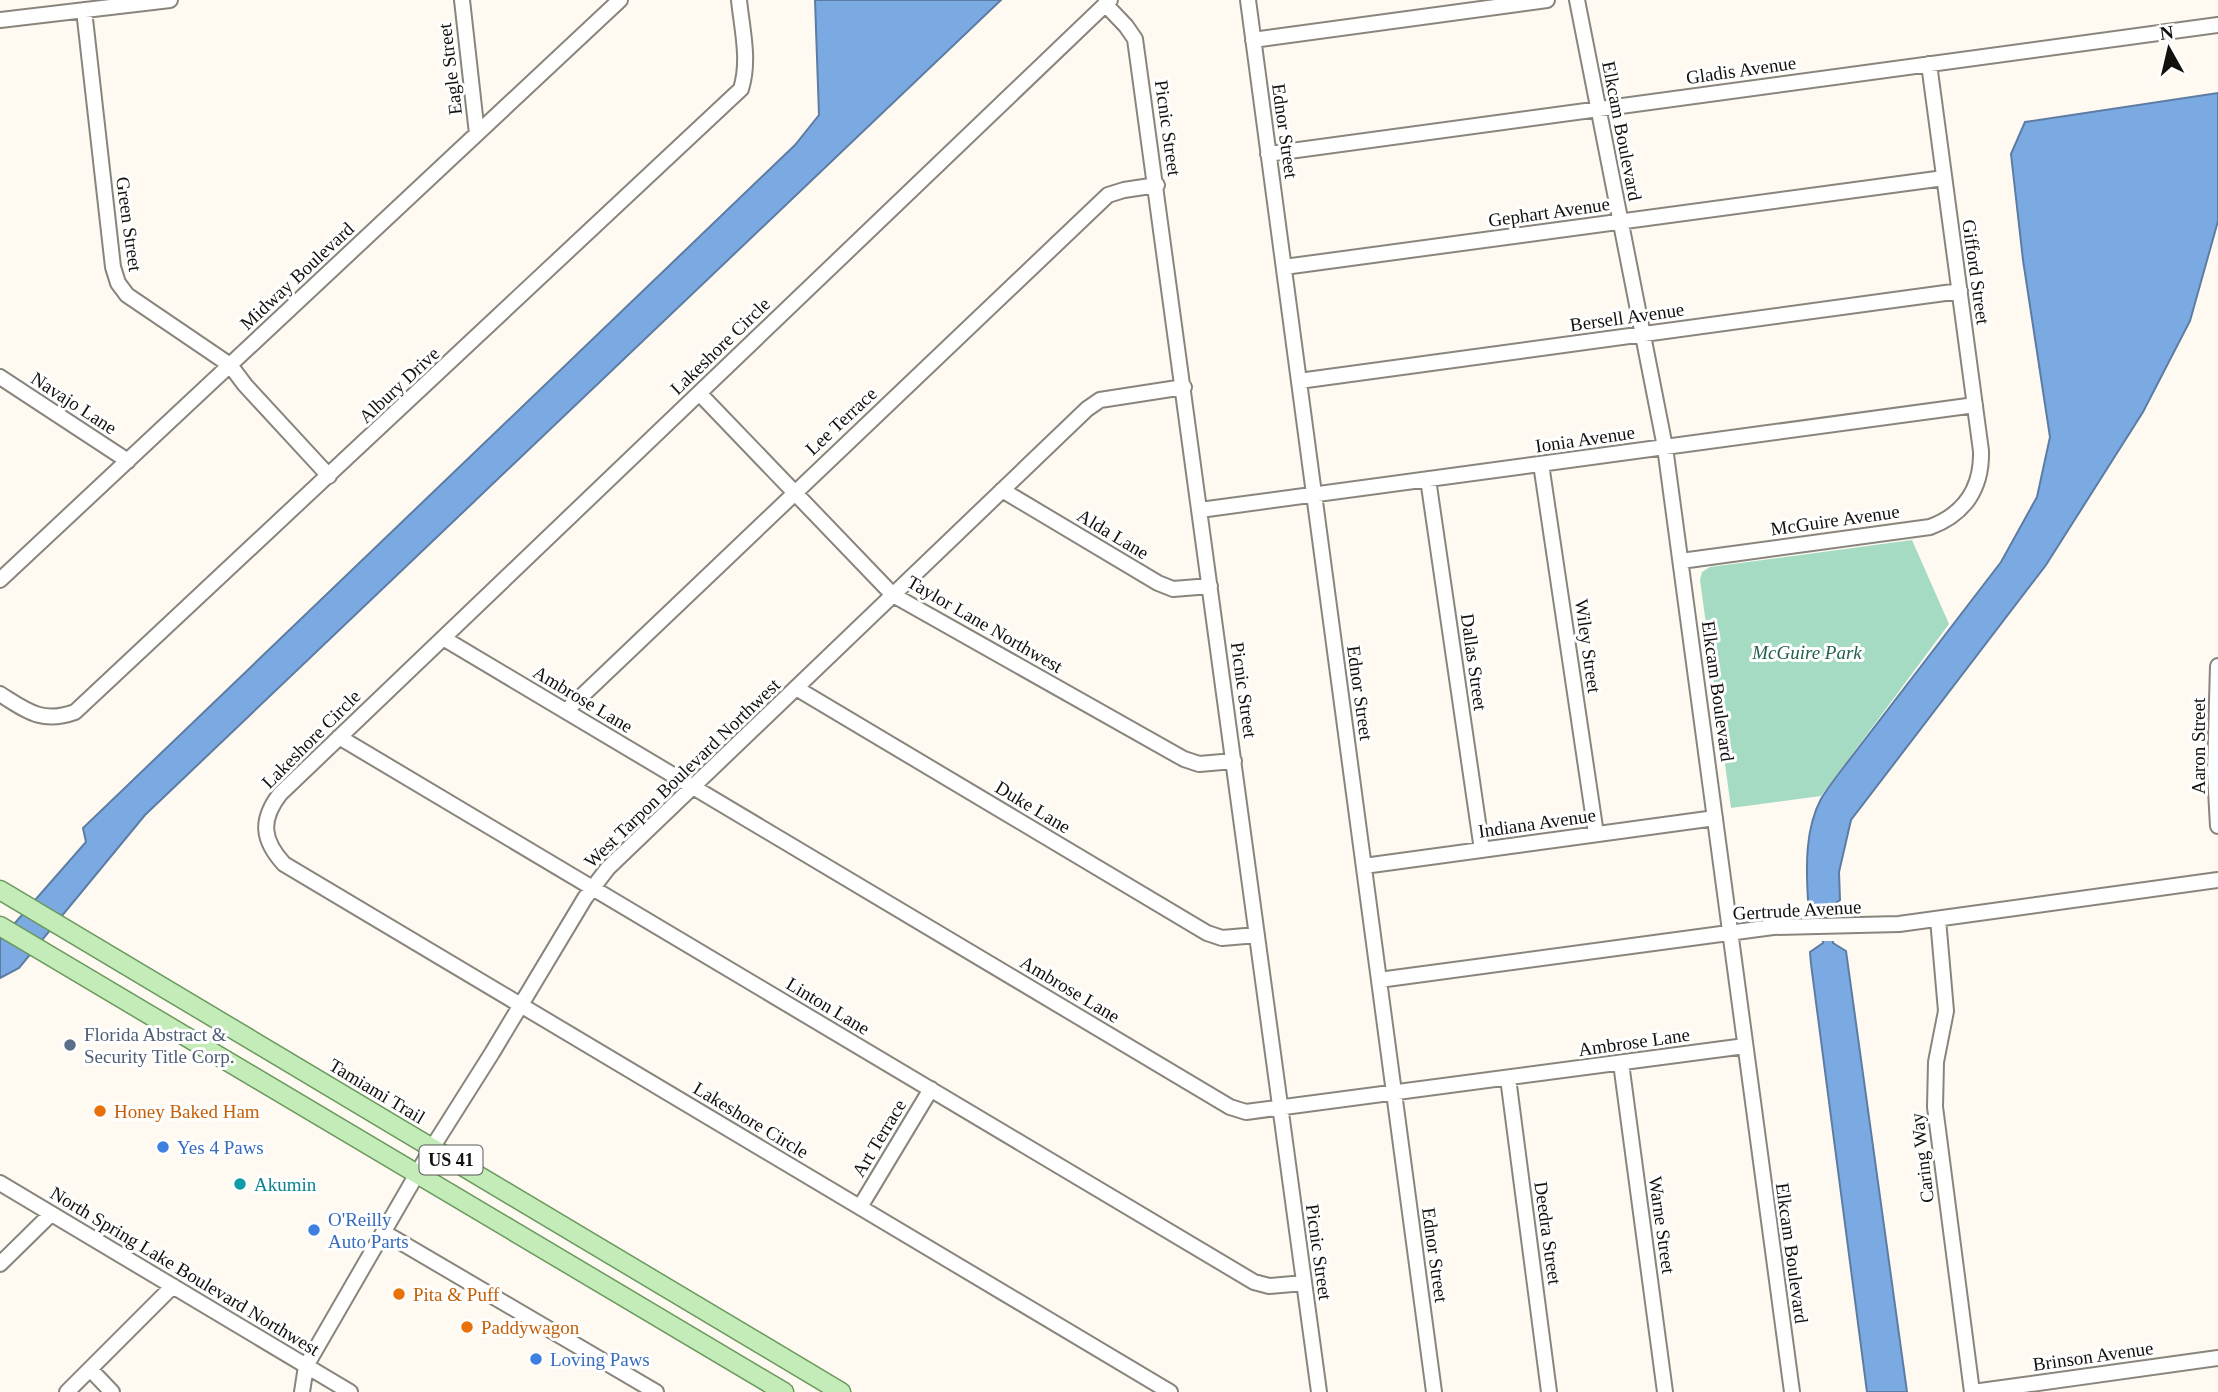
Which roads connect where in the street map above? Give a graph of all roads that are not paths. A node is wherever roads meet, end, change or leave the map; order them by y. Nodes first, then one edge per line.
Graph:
1 (170, 0) edge
2 (462, 0) edge
3 (600, 0) edge
4 (620, 0) edge
5 (739, 0) edge
6 (1248, 0) edge
7 (1547, 0) edge
8 (1577, 0) edge
9 (1108, 2) edge
10 (84, 10) junction
11 (602, 17) junction
12 (0, 20) edge
13 (2218, 25) edge
14 (1253, 40) junction
15 (1929, 64) junction
16 (1598, 109) junction
17 (477, 134) junction
18 (1268, 154) junction
19 (1944, 178) junction
20 (1157, 185) junction
21 (1621, 222) junction
22 (1284, 267) junction
23 (1960, 291) junction
24 (1643, 334) junction
25 (230, 365) junction
26 (0, 377) edge
27 (1299, 381) junction
28 (1184, 387) junction
29 (699, 393) junction
30 (1975, 405) junction
31 (1665, 447) junction
32 (128, 461) junction
33 (1541, 464) junction
34 (329, 476) junction
35 (1428, 479) junction
36 (1976, 485) joint
37 (1002, 490) junction
38 (794, 492) junction
39 (1314, 495) junction
40 (1200, 510) junction
41 (1681, 561) junction
42 (0, 580) edge
43 (1210, 586) junction
44 (892, 595) junction
45 (443, 638) junction
46 (2218, 666) edge
47 (796, 688) junction
48 (0, 694) edge
49 (566, 711) junction
50 (340, 737) junction
51 (1234, 761) junction
52 (692, 787) junction
53 (1715, 818) junction
54 (2218, 826) edge
55 (1596, 834) junction
56 (1482, 850) junction
57 (1364, 866) junction
58 (2218, 880) edge
59 (592, 887) junction
60 (0, 890) edge
61 (1938, 919) junction
62 (3, 927) edge
63 (1730, 932) junction
64 (1257, 935) junction
65 (1378, 980) junction
66 (521, 1005) junction
67 (1745, 1046) junction
68 (1621, 1063) junction
69 (1507, 1078) junction
70 (930, 1089) junction
71 (1394, 1094) junction
72 (1281, 1109) junction
73 (432, 1148) junction
74 (418, 1174) junction
75 (0, 1184) edge
76 (860, 1207) junction
77 (51, 1214) junction
78 (385, 1233) junction
79 (0, 1264) edge
80 (1304, 1283) junction
81 (173, 1286) junction
82 (2218, 1358) edge
83 (306, 1366) junction
84 (90, 1370) junction
85 (67, 1392) edge
86 (112, 1392) edge
87 (302, 1392) edge
88 (350, 1392) edge
89 (656, 1392) edge
90 (784, 1392) edge
91 (841, 1392) edge
92 (1170, 1392) edge
93 (1319, 1392) edge
94 (1434, 1392) edge
95 (1549, 1392) edge
96 (1665, 1392) edge
97 (1791, 1392) edge
98 (1973, 1392) edge

1 - 10 street
2 - 17 street, Eagle Street
3 - 11 street
4 - 11 street, Midway Boulevard
5 - 34 street, Albury Drive
6 - 14 street, Ednor Street
7 - 14 street
8 - 16 street, Elkcam Boulevard
9 - 20 street, Picnic Street
9 - 29 street, Lakeshore Circle
10 - 12 street
10 - 25 street, Green Street
11 - 17 street, Midway Boulevard
13 - 15 street, Gladis Avenue
14 - 18 street, Ednor Street
15 - 16 street, Gladis Avenue
15 - 19 street, Gifford Street
16 - 18 street, Gladis Avenue
16 - 21 street, Elkcam Boulevard
17 - 25 street, Midway Boulevard
18 - 22 street, Ednor Street
19 - 21 street, Gephart Avenue
19 - 23 street, Gifford Street
20 - 28 street, Picnic Street
20 - 38 street, Lee Terrace
21 - 22 street, Gephart Avenue
21 - 24 street, Elkcam Boulevard
22 - 27 street, Ednor Street
23 - 24 street, Bersell Avenue
23 - 30 street, Gifford Street
24 - 27 street, Bersell Avenue
24 - 31 street, Elkcam Boulevard
25 - 32 street, Midway Boulevard
25 - 34 street, Green Street
26 - 32 street, Navajo Lane
27 - 39 street, Ednor Street
28 - 37 street, West Tarpon Boulevard Northwest
28 - 40 street, Picnic Street
29 - 38 street, Taylor Lane Northwest
29 - 45 street, Lakeshore Circle
30 - 31 street, Ionia Avenue
30 - 36 street, Gifford Street
31 - 33 street, Ionia Avenue
31 - 41 street, Elkcam Boulevard
32 - 42 street, Midway Boulevard
33 - 35 street, Ionia Avenue
33 - 55 street, Wiley Street
34 - 48 street, Albury Drive
35 - 39 street, Ionia Avenue
35 - 56 street, Dallas Street
36 - 41 street, McGuire Avenue
37 - 43 street, Alda Lane
37 - 44 street, West Tarpon Boulevard Northwest
38 - 44 street, Taylor Lane Northwest
38 - 49 street, Lee Terrace
39 - 40 street, Ionia Avenue
39 - 57 street, Ednor Street
40 - 43 street, Picnic Street
41 - 53 street, Elkcam Boulevard
43 - 51 street, Picnic Street
44 - 47 street, West Tarpon Boulevard Northwest
44 - 51 street, Taylor Lane Northwest
45 - 49 street, Ambrose Lane
45 - 50 street, Lakeshore Circle
46 - 54 street, Aaron Street
47 - 52 street, West Tarpon Boulevard Northwest
47 - 64 street, Duke Lane
49 - 52 street, Ambrose Lane
50 - 59 street, Linton Lane
50 - 66 street, Lakeshore Circle
51 - 64 street, Picnic Street
52 - 59 street, West Tarpon Boulevard Northwest
52 - 72 street, Ambrose Lane
53 - 55 street, Indiana Avenue
53 - 63 street, Elkcam Boulevard
55 - 56 street, Indiana Avenue
56 - 57 street, Indiana Avenue
57 - 65 street, Ednor Street
58 - 61 street, Gertrude Avenue
59 - 66 street, West Tarpon Boulevard Northwest
59 - 70 street, Linton Lane
60 - 73 main road, Tamiami Trail / US 41
61 - 63 street, Gertrude Avenue
61 - 98 street, Caring Way
62 - 74 main road, US 41
63 - 65 street, Gertrude Avenue
63 - 67 street, Elkcam Boulevard
64 - 72 street, Picnic Street
65 - 71 street, Ednor Street
66 - 73 street, West Tarpon Boulevard Northwest
66 - 76 street, Lakeshore Circle
67 - 68 street, Ambrose Lane
67 - 97 street, Elkcam Boulevard
68 - 69 street, Ambrose Lane
68 - 96 street, Warne Street
69 - 71 street, Ambrose Lane
69 - 95 street, Deedra Street
70 - 76 street, Art Terrace
70 - 80 street, Linton Lane
71 - 72 street, Ambrose Lane
71 - 94 street, Ednor Street
72 - 80 street, Picnic Street
73 - 74 street, West Tarpon Boulevard Northwest
73 - 91 main road, Tamiami Trail / US 41
74 - 78 street, West Tarpon Boulevard Northwest
74 - 90 main road, US 41
75 - 77 street, North Spring Lake Boulevard Northwest
76 - 92 street, Lakeshore Circle
77 - 79 street
77 - 81 street, North Spring Lake Boulevard Northwest
78 - 83 street, West Tarpon Boulevard Northwest
78 - 89 street
80 - 93 street, Picnic Street
81 - 83 street, North Spring Lake Boulevard Northwest
81 - 84 street
82 - 98 street, Brinson Avenue
83 - 87 street, West Tarpon Boulevard Northwest
83 - 88 street, North Spring Lake Boulevard Northwest
84 - 85 street
84 - 86 street

